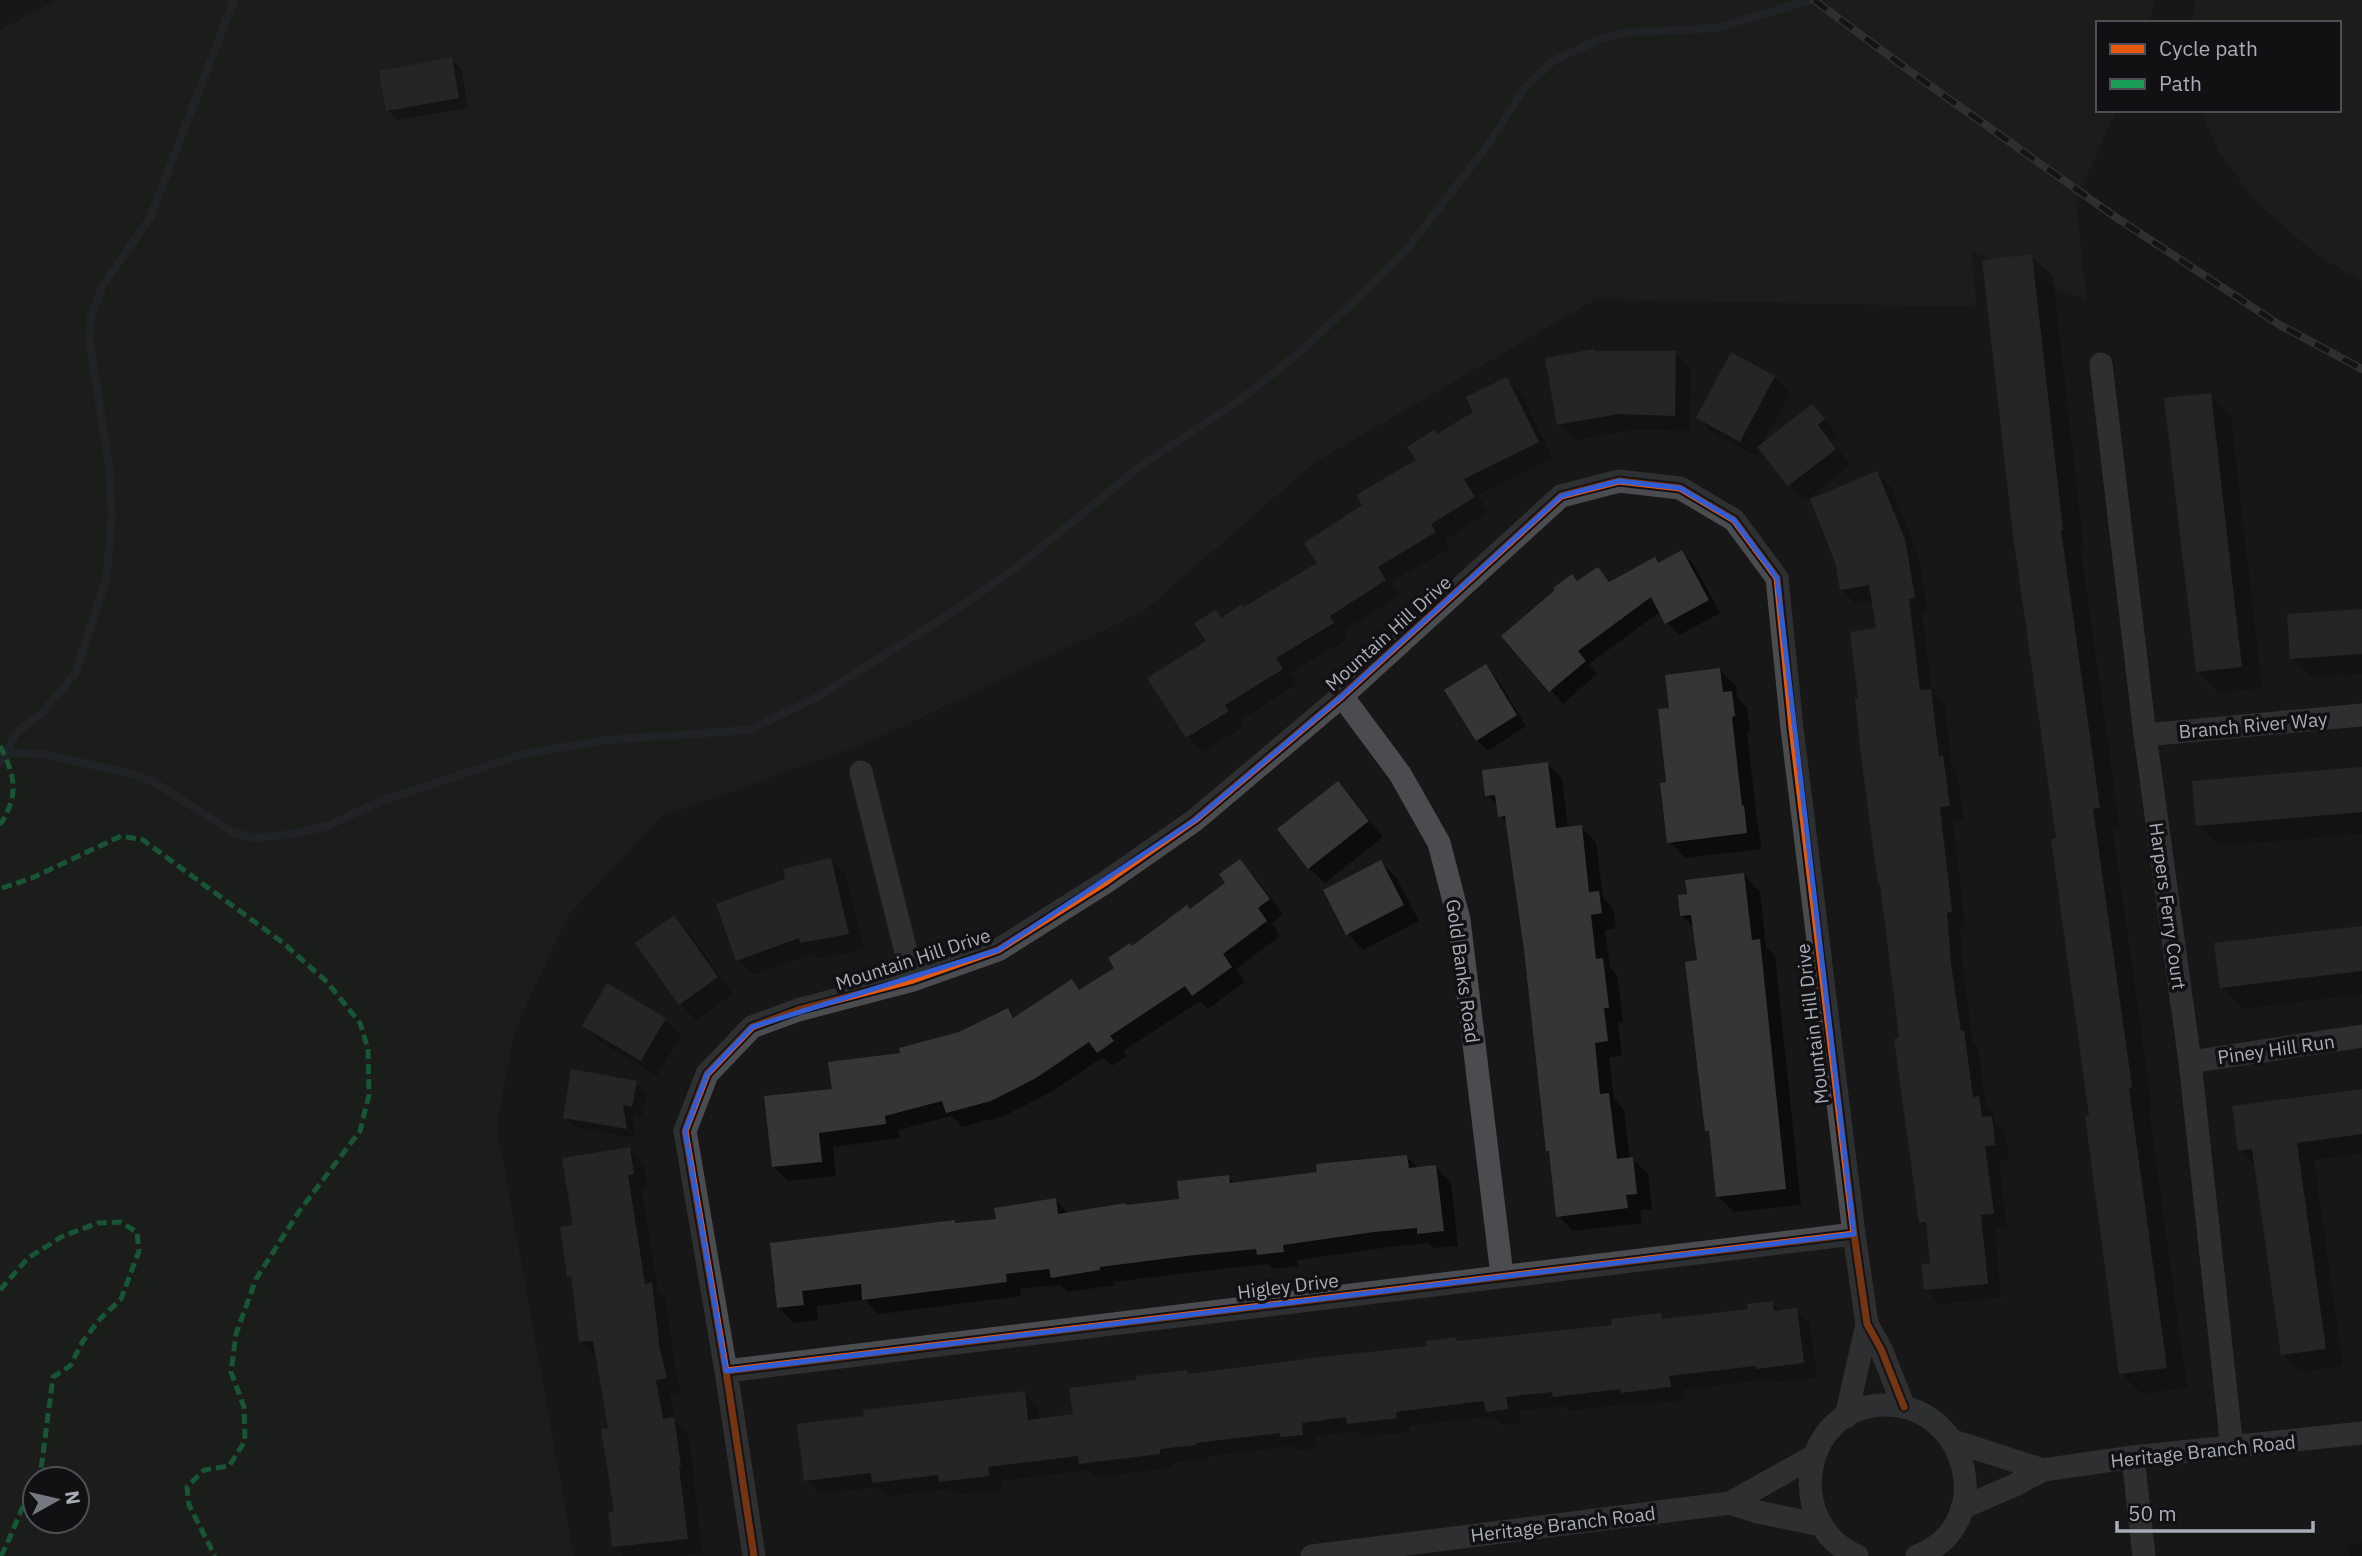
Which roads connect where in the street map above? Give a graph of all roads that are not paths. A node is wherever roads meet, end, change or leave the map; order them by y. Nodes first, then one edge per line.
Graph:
1 (2101, 364) dead end
2 (1342, 696) junction
3 (2362, 715) edge
4 (2145, 735) junction
5 (860, 772) dead end
6 (913, 980) junction
7 (2362, 1036) edge
8 (2190, 1062) junction
9 (1854, 1234) junction
10 (1502, 1276) junction
11 (1867, 1324) junction
12 (726, 1371) junction
13 (1904, 1407) junction
14 (1846, 1417) junction
15 (2362, 1433) edge
16 (1953, 1441) junction
17 (2232, 1448) junction
18 (1814, 1456) junction
19 (2133, 1457) junction
20 (2043, 1470) junction
21 (1730, 1503) junction
22 (1962, 1508) junction
23 (1821, 1525) junction
24 (1923, 1555) edge
25 (754, 1556) edge
26 (1312, 1556) edge
27 (1857, 1556) edge
28 (2144, 1556) edge

1 - 4 street, Harpers Ferry Court
2 - 6 street, Mountain Hill Drive
2 - 9 street, Mountain Hill Drive
2 - 10 street, Gold Banks Road
3 - 4 street, Branch River Way
4 - 8 street, Harpers Ferry Court
5 - 6 street
6 - 12 street, Mountain Hill Drive
7 - 8 street, Piney Hill Run
8 - 17 street, Harpers Ferry Court
9 - 10 street, Higley Drive
9 - 11 street, Mountain Hill Drive
10 - 12 street, Higley Drive
11 - 13 street, Mountain Hill Drive
11 - 14 street, Mountain Hill Drive
12 - 25 street, Mountain Hill Drive
13 - 14 street
13 - 16 street
14 - 18 street
15 - 17 street, Heritage Branch Road
16 - 20 street, Heritage Branch Road
16 - 22 street
17 - 19 street, Heritage Branch Road
18 - 21 street, Heritage Branch Road
18 - 23 street
19 - 20 street, Heritage Branch Road
19 - 28 street
20 - 22 street, Heritage Branch Road
21 - 23 street, Heritage Branch Road
21 - 26 street, Heritage Branch Road
22 - 24 street
23 - 27 street

